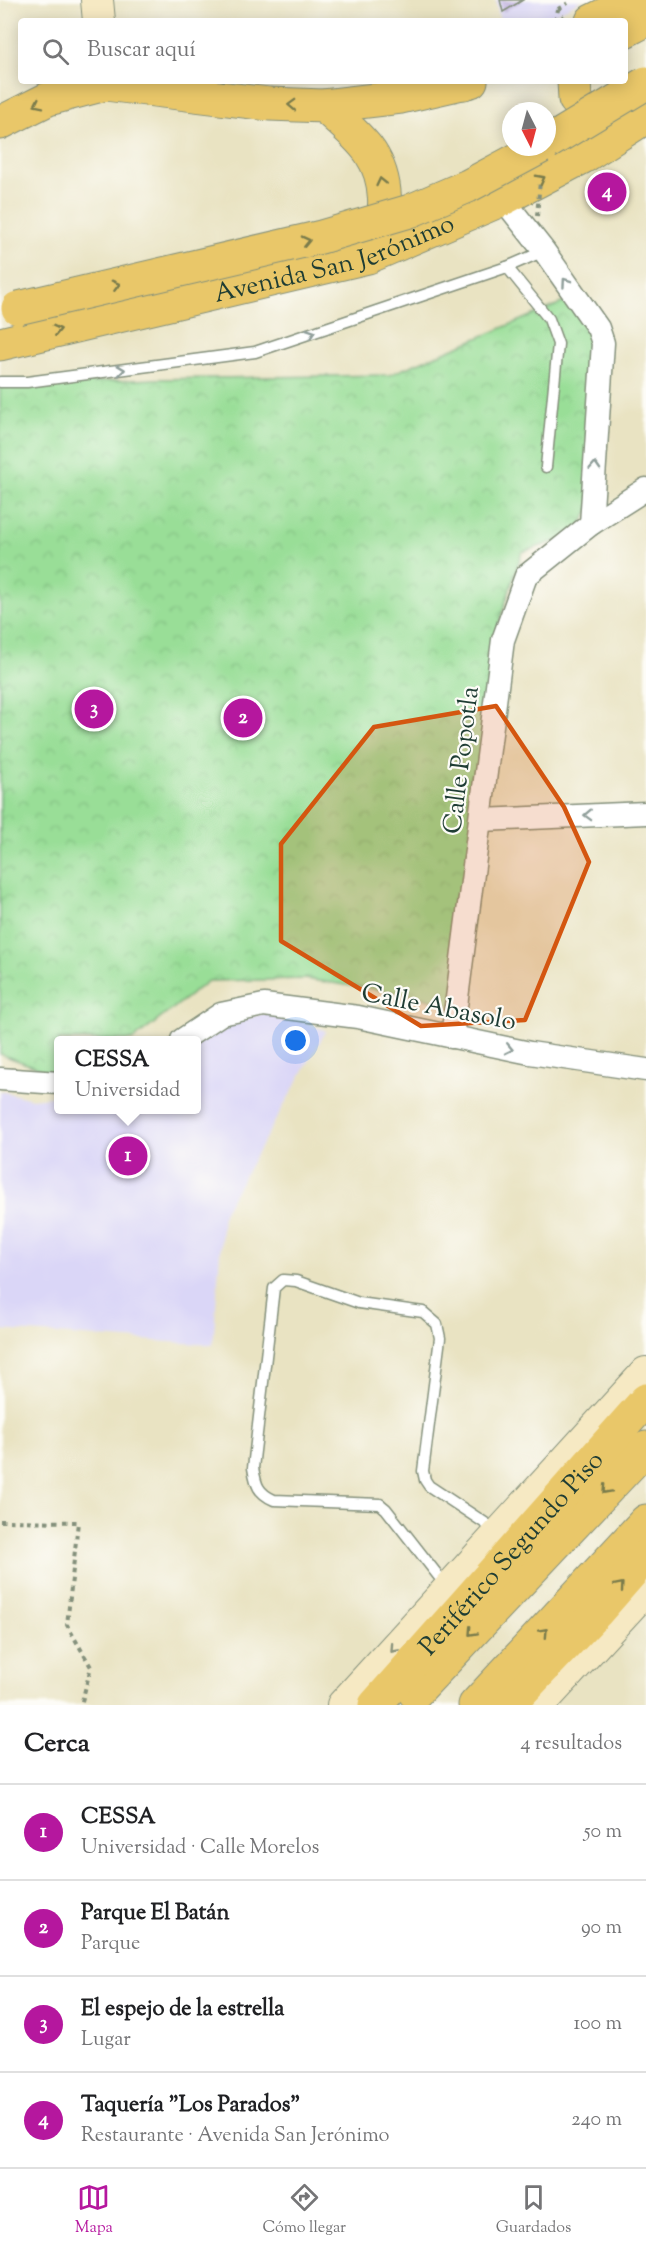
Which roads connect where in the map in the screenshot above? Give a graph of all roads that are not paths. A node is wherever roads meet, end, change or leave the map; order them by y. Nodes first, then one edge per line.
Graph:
1 (97, 0) edge
2 (617, 13) edge
3 (99, 18) edge
4 (646, 20) edge
5 (646, 83) edge
6 (101, 84) edge
7 (113, 84) edge
8 (458, 84) edge
9 (574, 84) edge
10 (324, 106) junction
11 (646, 117) edge
12 (0, 123) edge
13 (556, 138) edge
14 (524, 156) edge
15 (503, 199) junction
16 (544, 251) junction
17 (368, 257) junction
18 (507, 267) junction
19 (9, 310) edge
20 (0, 344) edge
21 (0, 382) edge
22 (546, 467) dead end
23 (646, 489) edge
24 (591, 524) junction
25 (646, 813) edge
26 (481, 820) junction
27 (189, 1036) edge
28 (452, 1037) junction
29 (646, 1070) edge
30 (0, 1079) edge
31 (54, 1083) edge
32 (646, 1373) edge
33 (646, 1400) edge
34 (646, 1448) edge
35 (646, 1521) edge
36 (501, 1533) junction
37 (646, 1556) edge
38 (646, 1589) edge
39 (449, 1590) junction
40 (344, 1705) edge
41 (375, 1705) edge
42 (403, 1705) edge
43 (475, 1705) edge
44 (509, 1705) edge
45 (539, 1705) edge

1 - 3 main road
2 - 4 main road
5 - 13 main road, bridge
6 -> 12 main road
10 -> 7 main road
8 - 10 main road
9 - 11 main road
17 -> 10 main road
15 -> 11 main road, Avenida San Jerónimo
19 -> 14 main road, bridge
15 - 16 street
15 - 17 main road, Avenida San Jerónimo
16 - 18 lane
24 -> 16 street
20 -> 17 main road, Avenida San Jerónimo
21 -> 18 lane
18 - 22 lane
23 - 24 street, Calle Popotla
24 - 26 street, Calle Popotla
25 -> 26 street
26 - 28 street, Calle Popotla
27 - 28 street, Calle Abasolo
28 -> 29 street, Calle Abasolo
30 - 31 street
32 - 36 main road
33 - 41 main road, Periférico Segundo Piso
34 -> 42 main road
43 -> 35 main road
36 - 39 main road
36 - 39 lane
44 -> 37 main road
38 - 45 main road
39 -> 40 main road

